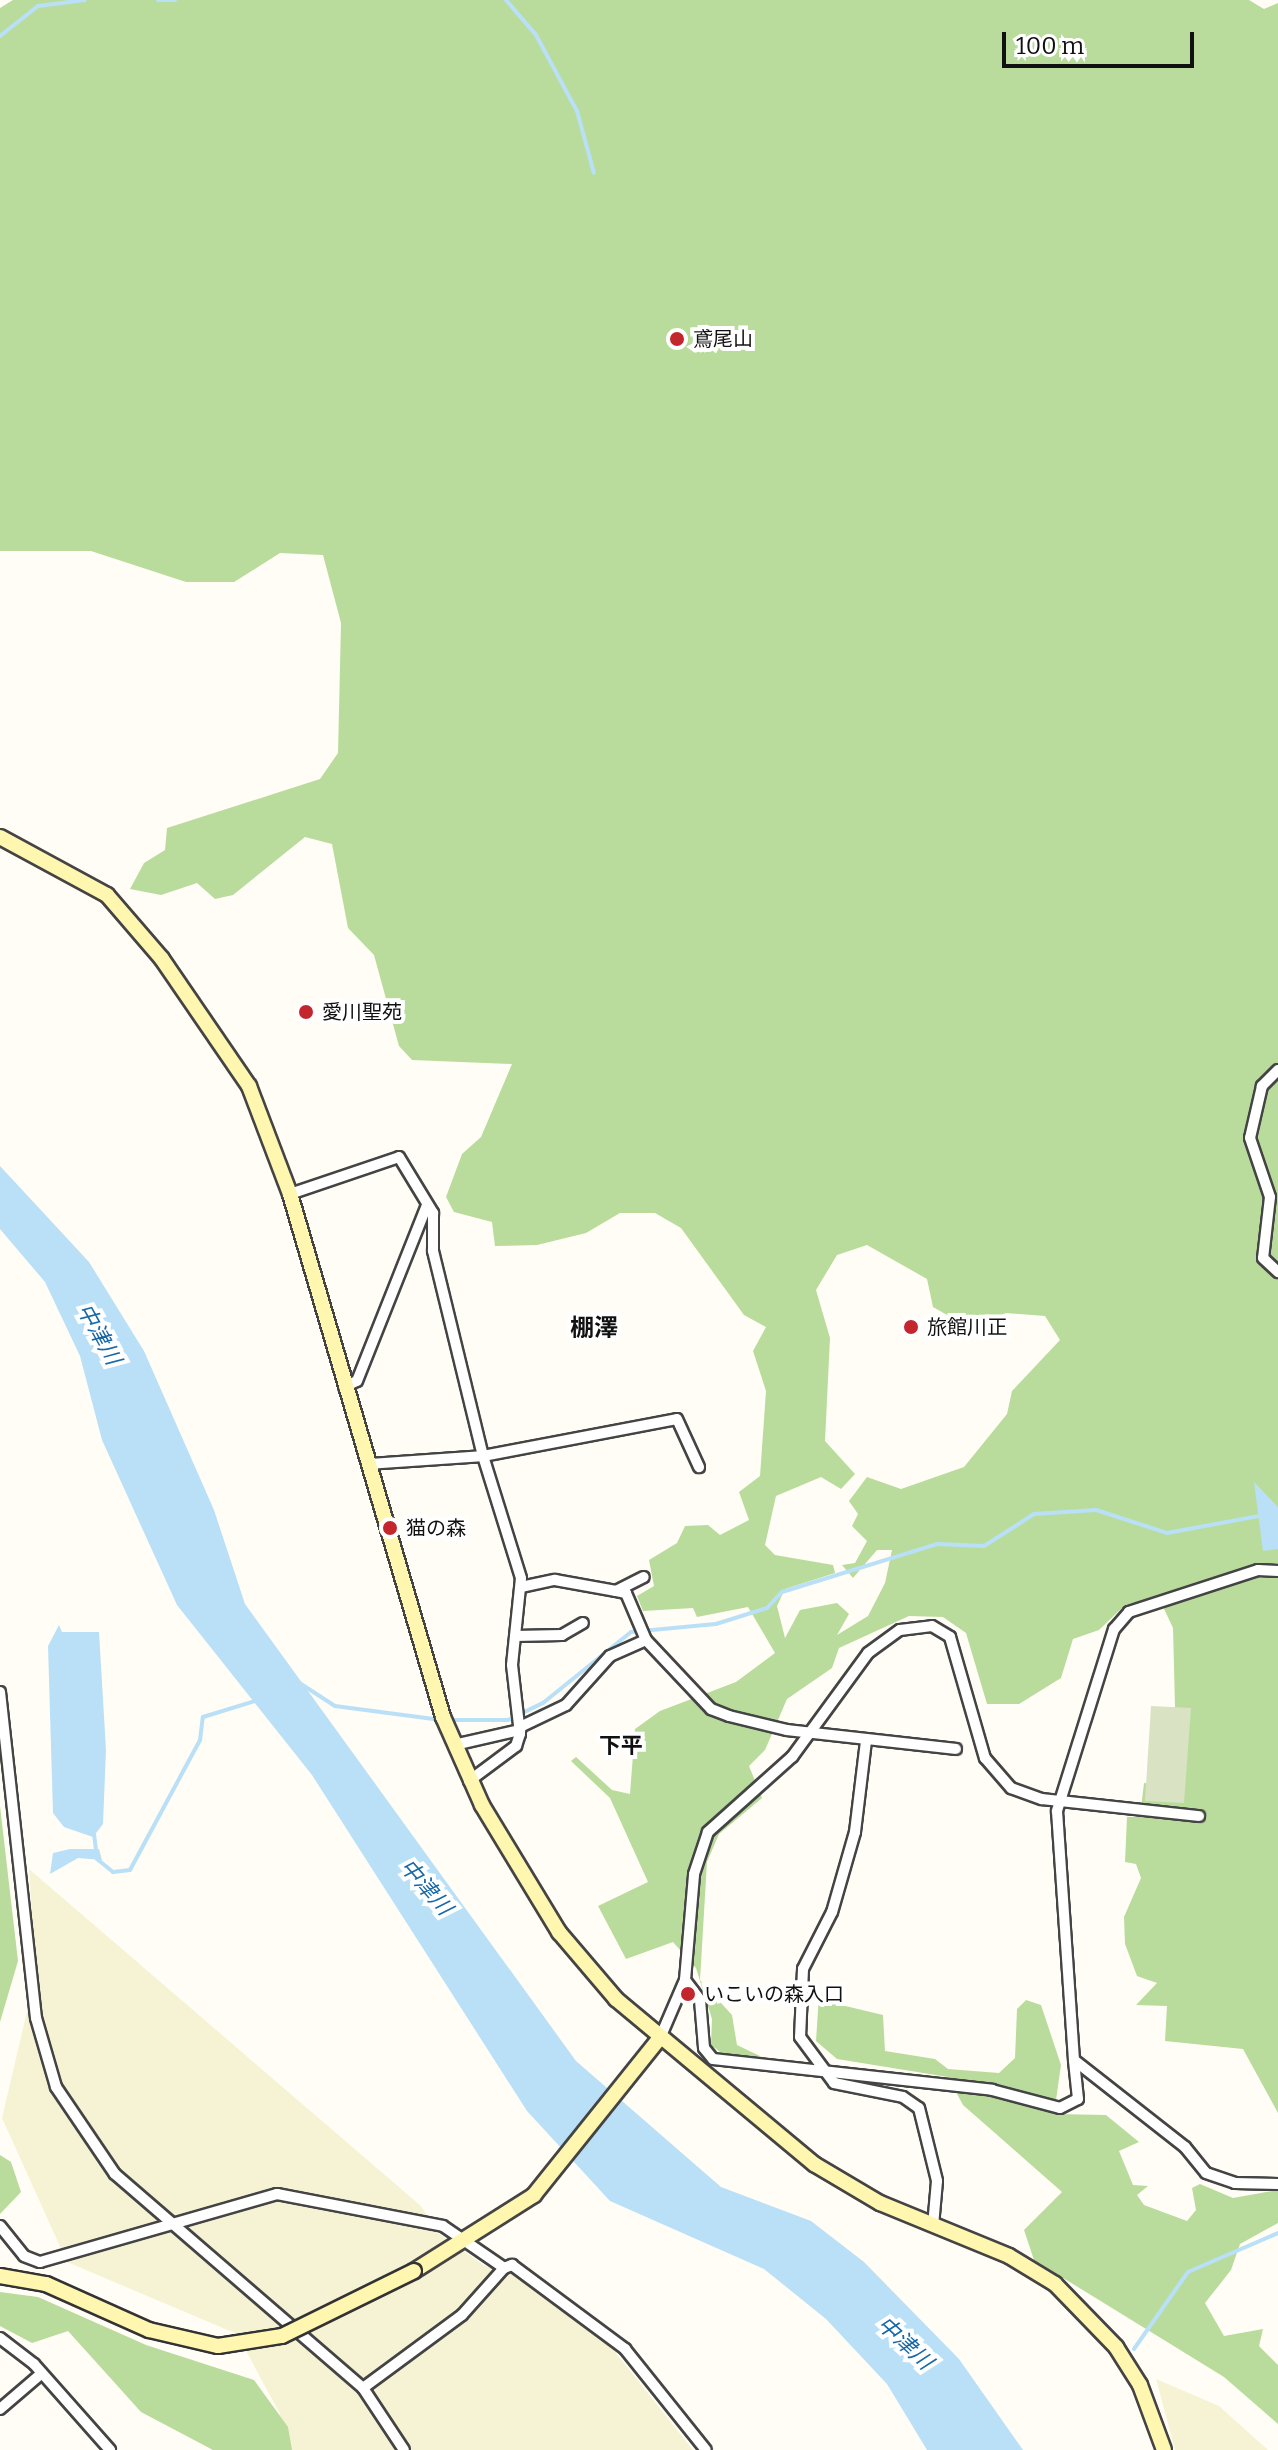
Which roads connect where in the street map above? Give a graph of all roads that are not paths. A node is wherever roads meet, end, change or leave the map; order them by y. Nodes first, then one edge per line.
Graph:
1 (0, 837) edge
2 (1278, 1070) edge
3 (290, 1194) junction
4 (427, 1205) junction
5 (1278, 1272) edge
6 (344, 1387) junction
7 (483, 1456) junction
8 (368, 1464) junction
9 (699, 1467) dead end
10 (1278, 1571) edge
11 (644, 1577) dead end
12 (521, 1587) junction
13 (616, 1591) junction
14 (583, 1623) dead end
15 (515, 1636) junction
16 (645, 1638) junction
17 (0, 1692) edge
18 (520, 1727) junction
19 (813, 1733) junction
20 (866, 1741) junction
21 (454, 1745) junction
22 (956, 1749) dead end
23 (469, 1781) junction
24 (1058, 1798) junction
25 (1199, 1816) dead end
26 (685, 1980) junction
27 (660, 2038) junction
28 (1074, 2060) junction
29 (824, 2074) junction
30 (1278, 2184) edge
31 (175, 2221) junction
32 (0, 2226) edge
33 (933, 2226) junction
34 (469, 2242) junction
35 (504, 2268) junction
36 (0, 2276) edge
37 (0, 2338) edge
38 (42, 2373) junction
39 (363, 2388) junction
40 (0, 2409) edge
41 (110, 2450) edge
42 (404, 2450) edge
43 (706, 2450) edge
44 (1164, 2450) edge

1 - 3 street
2 - 5 street
3 - 4 street
3 - 6 street
4 - 6 street
4 - 7 street
6 - 8 street
7 - 8 street
7 - 9 street
7 - 12 street
8 - 21 street
10 - 24 street
11 - 13 street
12 - 13 street
12 - 15 street
13 - 16 street
14 - 15 street
15 - 18 street
16 - 18 street
16 - 19 street
17 - 31 street
18 - 21 street
18 - 23 street
19 - 20 street
19 - 24 street
19 - 26 street
20 - 22 street
20 - 29 street
21 - 23 street
23 - 27 street
24 - 25 street
24 - 28 street
26 - 27 street
26 - 29 street
27 - 33 street
27 - 34 street
28 - 29 street
28 - 30 street
29 - 33 street
31 - 32 street
31 - 34 street
31 - 39 street
33 - 44 street
34 - 35 street
34 - 36 street, bridge
35 - 39 street
35 - 43 street
37 - 38 street
38 - 40 street
38 - 41 street
39 - 42 street

